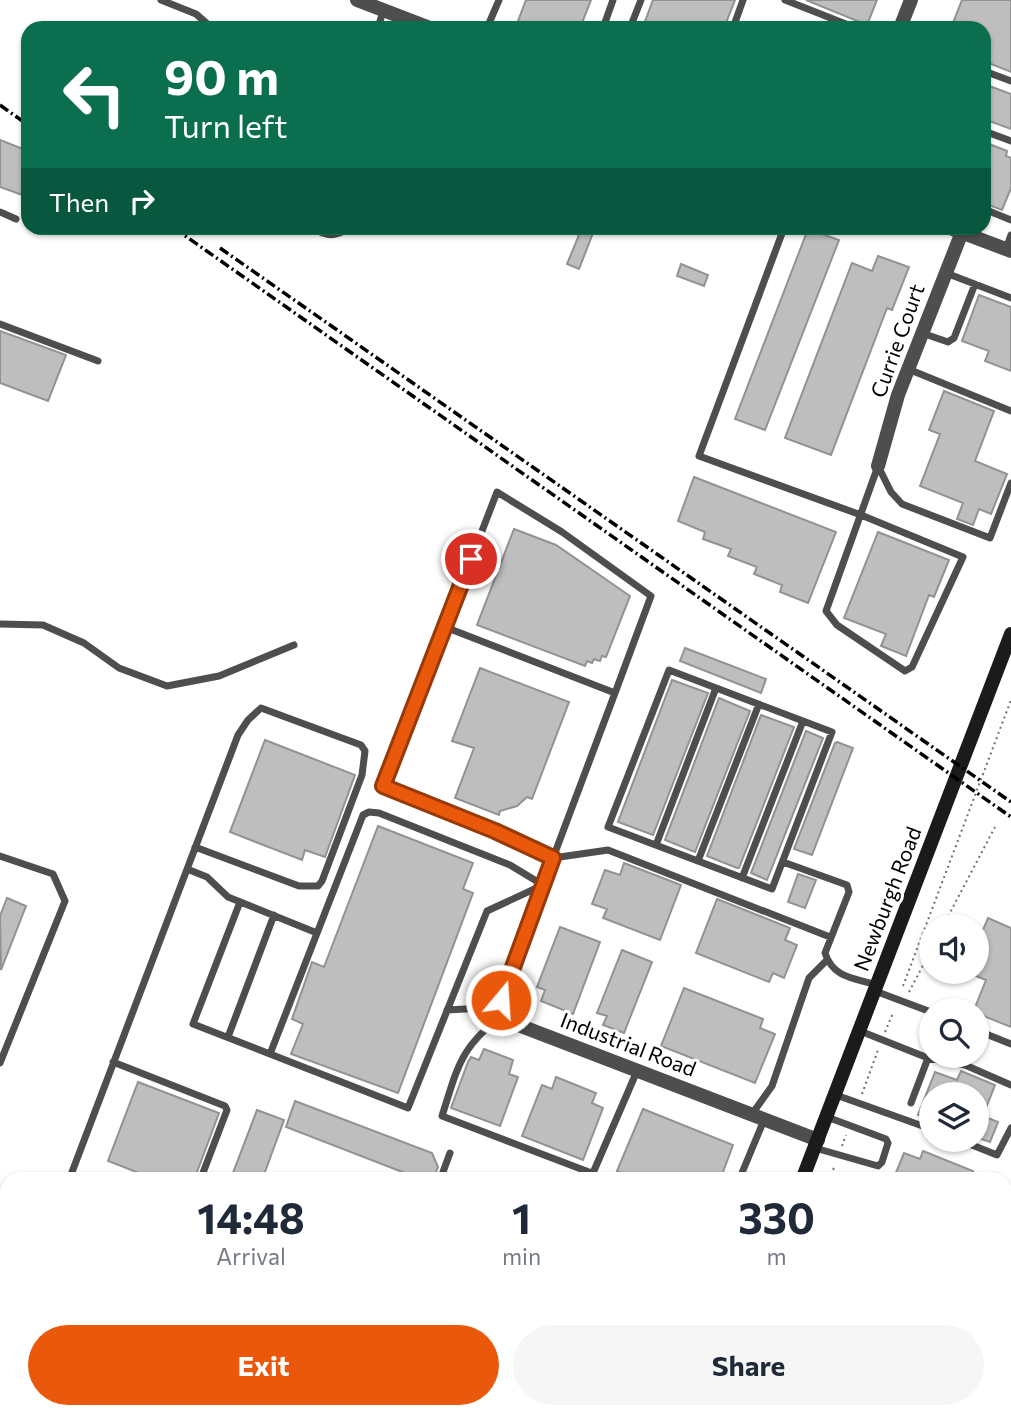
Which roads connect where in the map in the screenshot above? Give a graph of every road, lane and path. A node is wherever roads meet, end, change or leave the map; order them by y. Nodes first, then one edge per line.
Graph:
1 (161, 0) edge
2 (357, 0) edge
3 (499, 0) edge
4 (614, 0) edge
5 (641, 0) edge
6 (743, 0) edge
7 (785, 0) edge
8 (911, 0) edge
9 (378, 5) edge
10 (204, 21) edge
11 (414, 21) edge
12 (490, 21) edge
13 (606, 21) edge
14 (633, 21) edge
15 (736, 21) edge
16 (838, 21) edge
17 (903, 21) edge
18 (991, 74) edge
19 (1011, 81) edge
20 (991, 134) edge
21 (1011, 141) edge
22 (0, 212) edge
23 (991, 212) edge
24 (16, 219) dead end
25 (1011, 220) edge
26 (781, 235) edge
27 (955, 235) edge
28 (974, 235) edge
29 (1009, 245) edge
30 (946, 273) junction
31 (975, 284) junction
32 (1011, 298) edge
33 (0, 324) edge
34 (922, 333) junction
35 (98, 362) dead end
36 (908, 369) junction
37 (1011, 411) edge
38 (878, 466) junction
39 (1011, 483) edge
40 (860, 515) junction
41 (0, 624) edge
42 (446, 627) junction
43 (1011, 634) edge
44 (294, 645) dead end
45 (716, 688) junction
46 (615, 693) junction
47 (1011, 700) edge
48 (760, 704) junction
49 (803, 721) junction
50 (995, 827) dead end
51 (656, 845) junction
52 (195, 847) junction
53 (0, 856) edge
54 (553, 858) junction
55 (698, 861) junction
56 (783, 862) junction
57 (187, 869) junction
58 (742, 877) junction
59 (543, 885) junction
60 (240, 902) junction
61 (949, 914) edge
62 (274, 915) junction
63 (317, 933) junction
64 (830, 937) junction
65 (827, 960) junction
66 (919, 972) edge
67 (903, 986) dead end
68 (876, 988) junction
69 (903, 1002) junction
70 (919, 1008) edge
71 (447, 1010) junction
72 (503, 1010) junction
73 (860, 1031) junction
74 (989, 1035) edge
75 (228, 1037) junction
76 (1011, 1044) edge
77 (270, 1054) junction
78 (919, 1054) edge
79 (113, 1062) junction
80 (0, 1063) edge
81 (924, 1068) edge
82 (972, 1068) edge
83 (637, 1071) junction
84 (1011, 1085) edge
85 (836, 1095) junction
86 (911, 1103) dead end
87 (758, 1117) junction
88 (827, 1117) junction
89 (919, 1125) edge
90 (1011, 1128) edge
91 (816, 1144) junction
92 (989, 1152) edge
93 (450, 1153) dead end
94 (72, 1172) edge
95 (203, 1172) edge
96 (443, 1172) edge
97 (590, 1172) edge
98 (593, 1172) edge
99 (741, 1172) edge
100 (805, 1172) edge

1 - 10 lane
2 - 9 street
3 - 12 lane
4 - 13 lane
5 - 14 lane
6 - 15 lane
7 - 16 lane
8 - 17 street
9 - 11 street
18 - 19 lane
20 - 21 lane
22 - 24 lane
23 - 25 lane
26 - 40 lane
27 - 30 street, Currie Court
28 - 29 street
30 - 31 lane
30 - 34 street, Currie Court
31 - 32 lane
31 - 34 lane
33 - 35 lane
34 - 36 street, Currie Court
36 - 37 lane
36 - 38 street, Currie Court
38 - 39 lane
38 - 40 lane
40 - 40 lane
41 - 44 lane
42 - 46 lane
42 - 46 lane
42 - 54 lane
43 - 68 main road, Newburgh Road
45 - 48 lane
45 - 51 lane
45 - 51 lane
46 - 54 lane
47 - 67 path
48 - 49 lane
48 - 55 lane
49 - 56 lane
49 - 58 lane
50 - 61 path
51 - 55 lane
52 - 52 lane
52 - 57 lane
53 - 80 lane
54 - 59 street
54 - 64 lane
55 - 58 lane
56 - 58 lane
56 - 64 lane
57 - 60 lane
57 - 79 lane
59 - 63 lane
59 - 71 lane
59 - 72 street
60 - 62 lane
60 - 75 lane
62 - 63 lane
62 - 75 lane
63 - 77 lane
64 - 65 lane
65 - 68 lane
65 - 87 lane
66 - 69 path
68 - 69 lane
68 - 73 main road, Newburgh Road
69 - 70 lane
71 - 72 lane
71 - 77 lane
72 - 83 street, Industrial Road
72 - 97 lane
73 - 78 lane
73 - 85 main road, Newburgh Road
74 - 76 lane
75 - 77 lane
79 - 94 lane
79 - 95 lane
81 - 86 lane
82 - 84 lane
83 - 87 street, Industrial Road
83 - 98 lane
85 - 88 main road, Newburgh Road
85 - 89 lane
87 - 91 street, Industrial Road
87 - 99 lane
88 - 91 main road, Newburgh Road
88 - 91 lane
90 - 92 lane
91 - 100 main road, Newburgh Road
93 - 96 lane

